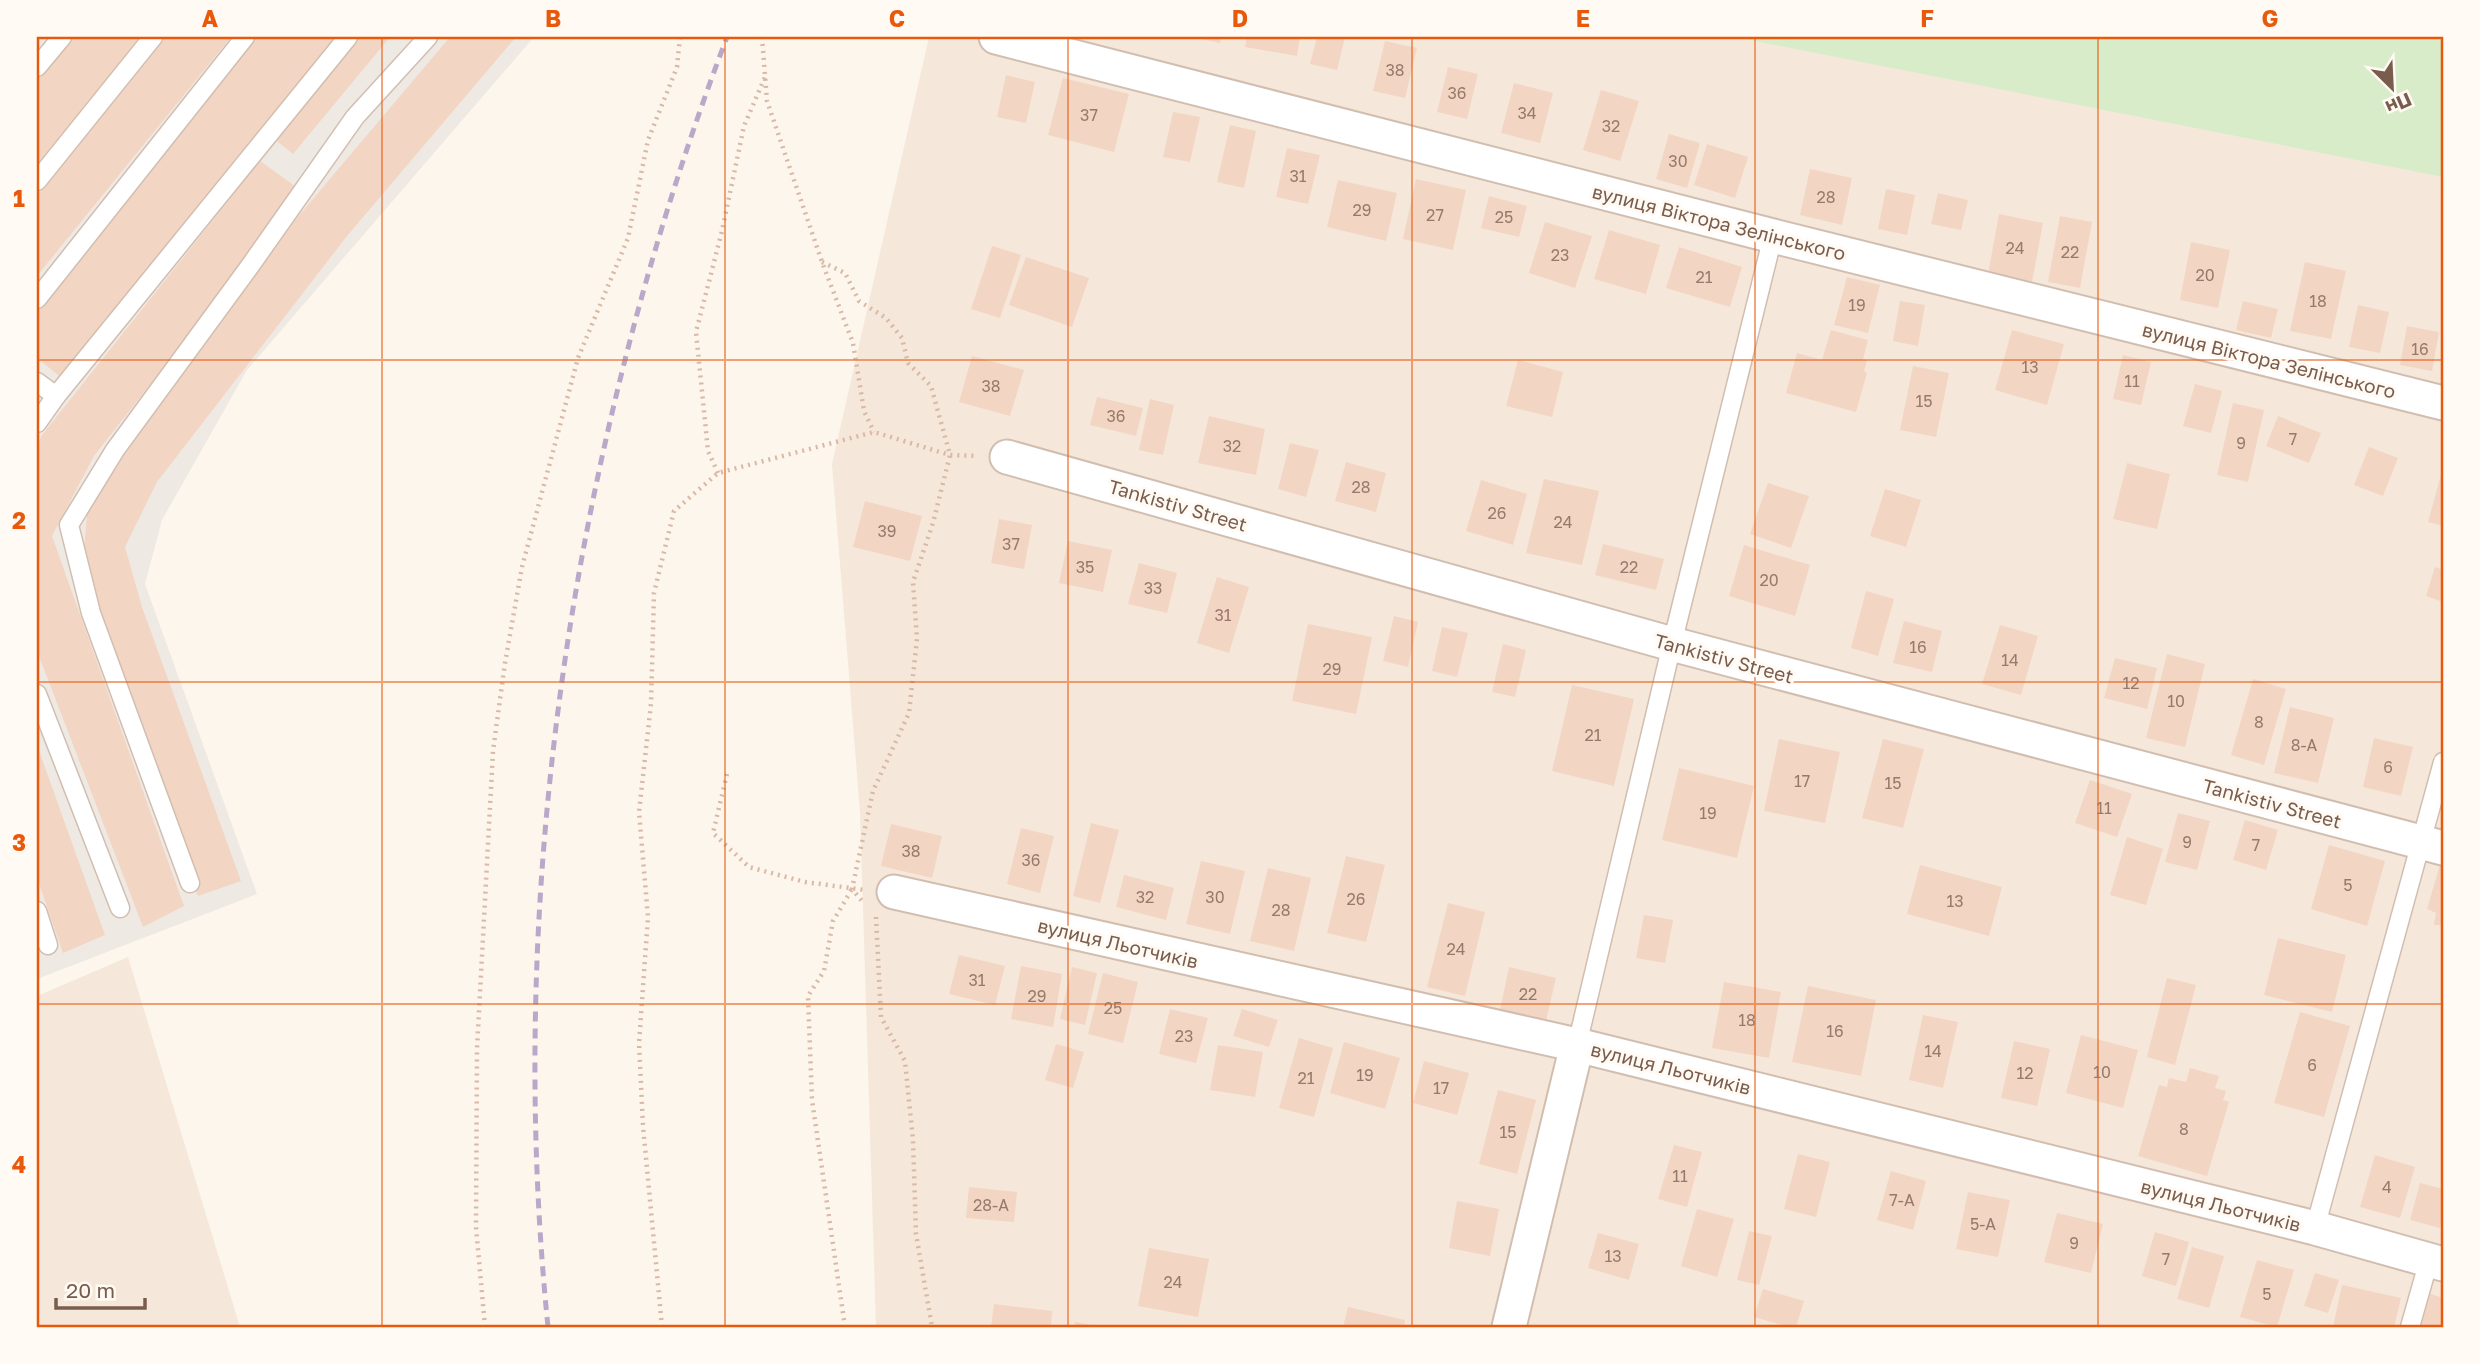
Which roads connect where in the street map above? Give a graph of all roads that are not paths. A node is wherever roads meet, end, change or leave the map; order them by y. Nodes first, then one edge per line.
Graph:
1 (62, 37) edge
2 (153, 37) edge
3 (245, 37) edge
4 (348, 37) edge
5 (429, 37) edge
6 (996, 37) edge
7 (37, 67) edge
8 (37, 181) edge
9 (1773, 236) junction
10 (37, 299) edge
11 (37, 382) edge
12 (56, 396) junction
13 (2443, 403) edge
14 (37, 423) edge
15 (1007, 457) road end
16 (1672, 644) junction
17 (37, 694) edge
18 (2443, 762) edge
19 (2432, 845) edge
20 (190, 883) dead end
21 (894, 892) road end
22 (120, 908) dead end
23 (37, 911) edge
24 (48, 945) dead end
25 (1577, 1045) junction
26 (2315, 1228) junction
27 (2436, 1262) edge
28 (1509, 1327) edge
29 (2410, 1327) edge

1 - 7 lane
2 - 8 lane
3 - 10 lane
4 - 12 lane
5 - 20 lane
6 - 9 street, вулиця Віктора Зелінського
9 - 13 street, вулиця Віктора Зелінського
9 - 16 lane
11 - 12 lane
12 - 14 lane
15 - 16 street, Tankistiv Street
16 - 19 street, Tankistiv Street
16 - 25 lane
17 - 22 lane
18 - 19 lane
19 - 26 lane
21 - 25 street, вулиця Льотчиків
23 - 24 lane
25 - 26 street, вулиця Льотчиків
25 - 28 street
26 - 27 street, вулиця Льотчиків
27 - 29 lane

